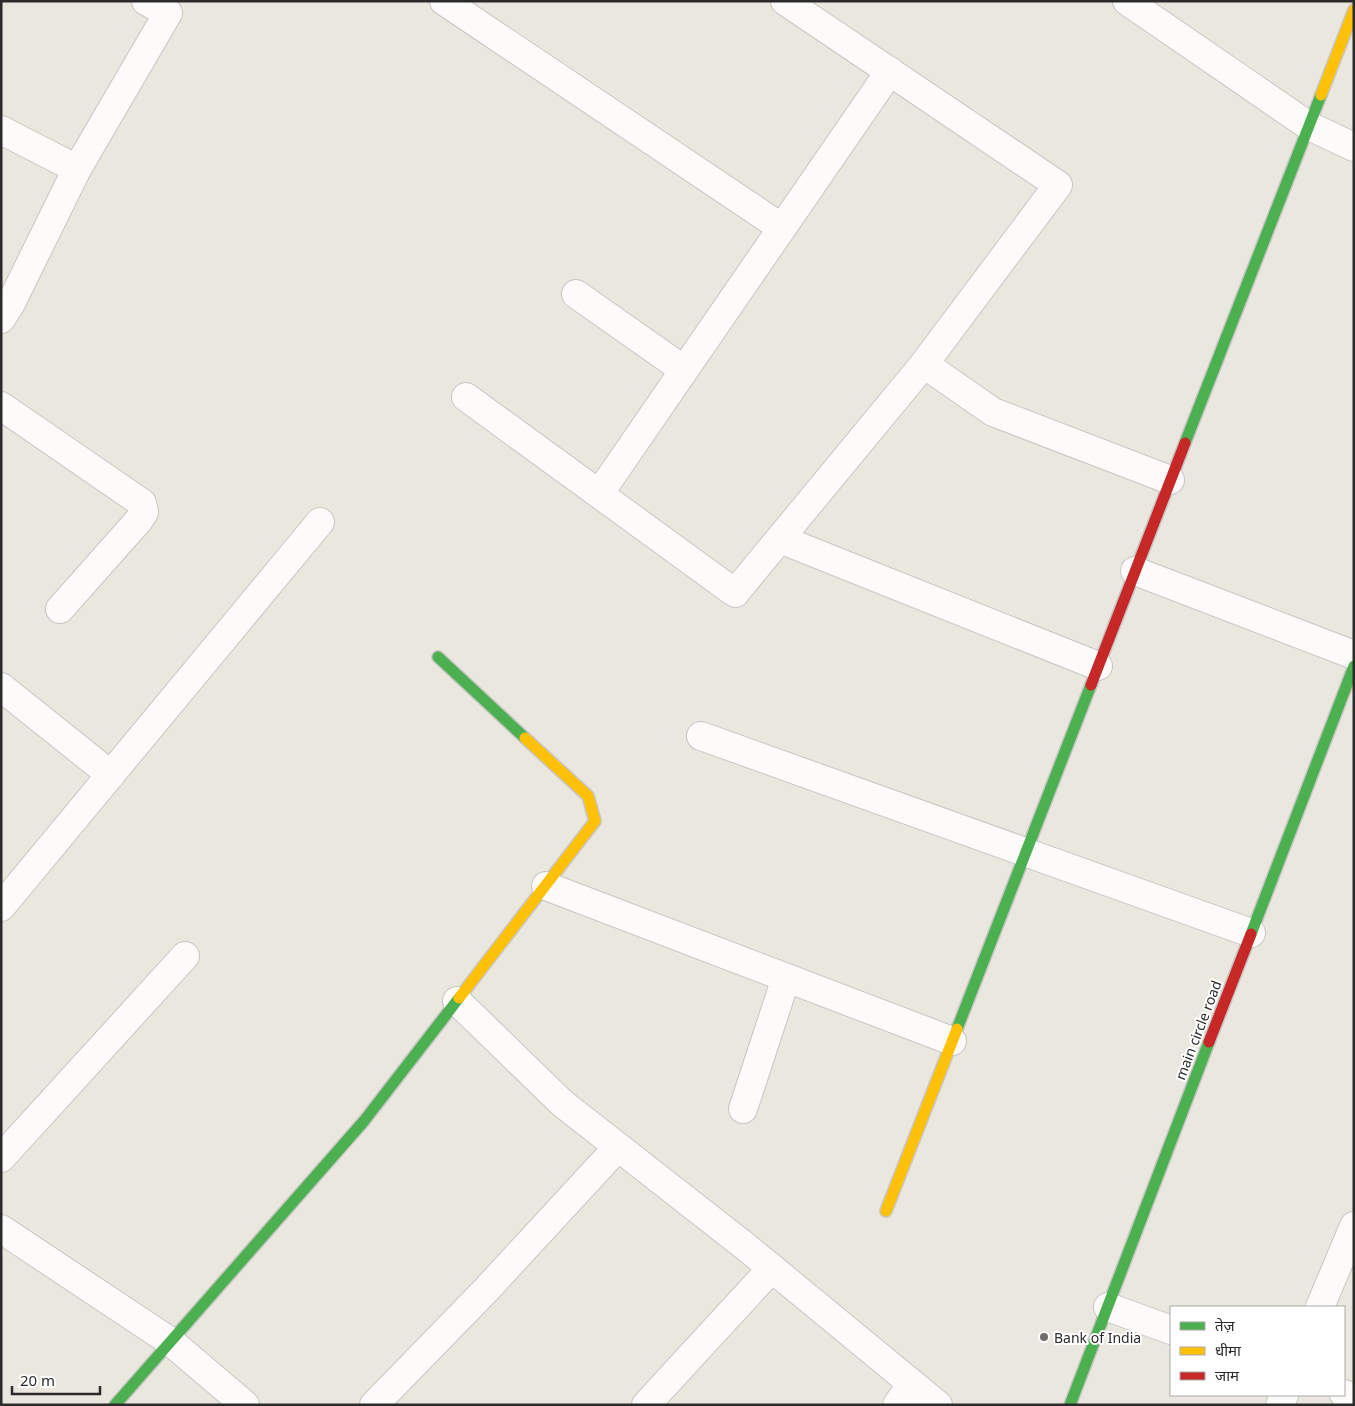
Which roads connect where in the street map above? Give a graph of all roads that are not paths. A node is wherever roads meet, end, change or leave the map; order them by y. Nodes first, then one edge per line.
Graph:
1 (146, 1) edge
2 (444, 1) edge
3 (785, 1) edge
4 (1127, 1) edge
5 (1354, 10) edge
6 (890, 72) junction
7 (1309, 126) junction
8 (1, 130) edge
9 (1354, 147) edge
10 (77, 169) junction
11 (782, 228) junction
12 (576, 294) dead end
13 (4, 308) edge
14 (924, 364) junction
15 (684, 370) junction
16 (466, 397) dead end
17 (1, 406) edge
18 (1170, 480) junction
19 (599, 494) junction
20 (320, 522) dead end
21 (780, 539) junction
22 (1135, 571) junction
23 (60, 609) dead end
24 (1354, 655) edge
25 (438, 657) dead end
26 (1098, 666) junction
27 (1354, 666) edge
28 (1, 687) edge
29 (1334, 717) junction
30 (1347, 722) dead end
31 (700, 736) dead end
32 (111, 774) junction
33 (1026, 852) junction
34 (546, 886) junction
35 (1, 907) edge
36 (1251, 934) junction
37 (185, 956) dead end
38 (786, 978) junction
39 (457, 1001) junction
40 (952, 1041) junction
41 (743, 1109) dead end
42 (618, 1147) junction
43 (1, 1158) edge
44 (886, 1211) dead end
45 (1354, 1226) edge
46 (1, 1229) edge
47 (772, 1268) junction
48 (1320, 1306) edge
49 (1108, 1307) junction
50 (1170, 1330) edge
51 (171, 1342) junction
52 (905, 1394) edge
53 (116, 1405) edge
54 (245, 1405) edge
55 (374, 1405) edge
56 (646, 1405) edge
57 (938, 1405) edge
58 (1070, 1405) edge

1 - 10 street
2 - 11 street
3 - 6 street
4 - 7 street
5 - 7 street
6 - 11 street
6 - 14 street
7 - 9 street
7 - 18 street
8 - 10 street
10 - 13 street
11 - 15 street
12 - 15 street
14 - 18 street
14 - 21 street
15 - 19 street
16 - 19 street
17 - 23 street
18 - 22 street
19 - 21 street
20 - 32 street
21 - 26 street
22 - 24 street
22 - 26 street
25 - 34 street
26 - 33 street
27 - 29 street, main circle road
28 - 32 street
29 - 30 street
29 - 36 street, main circle road
31 - 33 street
32 - 35 street
33 - 36 street
33 - 40 street
34 - 38 street
34 - 39 street
36 - 49 street, main circle road
37 - 43 street
38 - 40 street
38 - 41 street
39 - 42 street
39 - 51 street
40 - 44 street
42 - 47 street
42 - 55 street
45 - 48 street
46 - 51 street
47 - 52 street
47 - 56 street
49 - 50 street
49 - 58 street, main circle road
51 - 53 street
51 - 54 street
52 - 57 street

